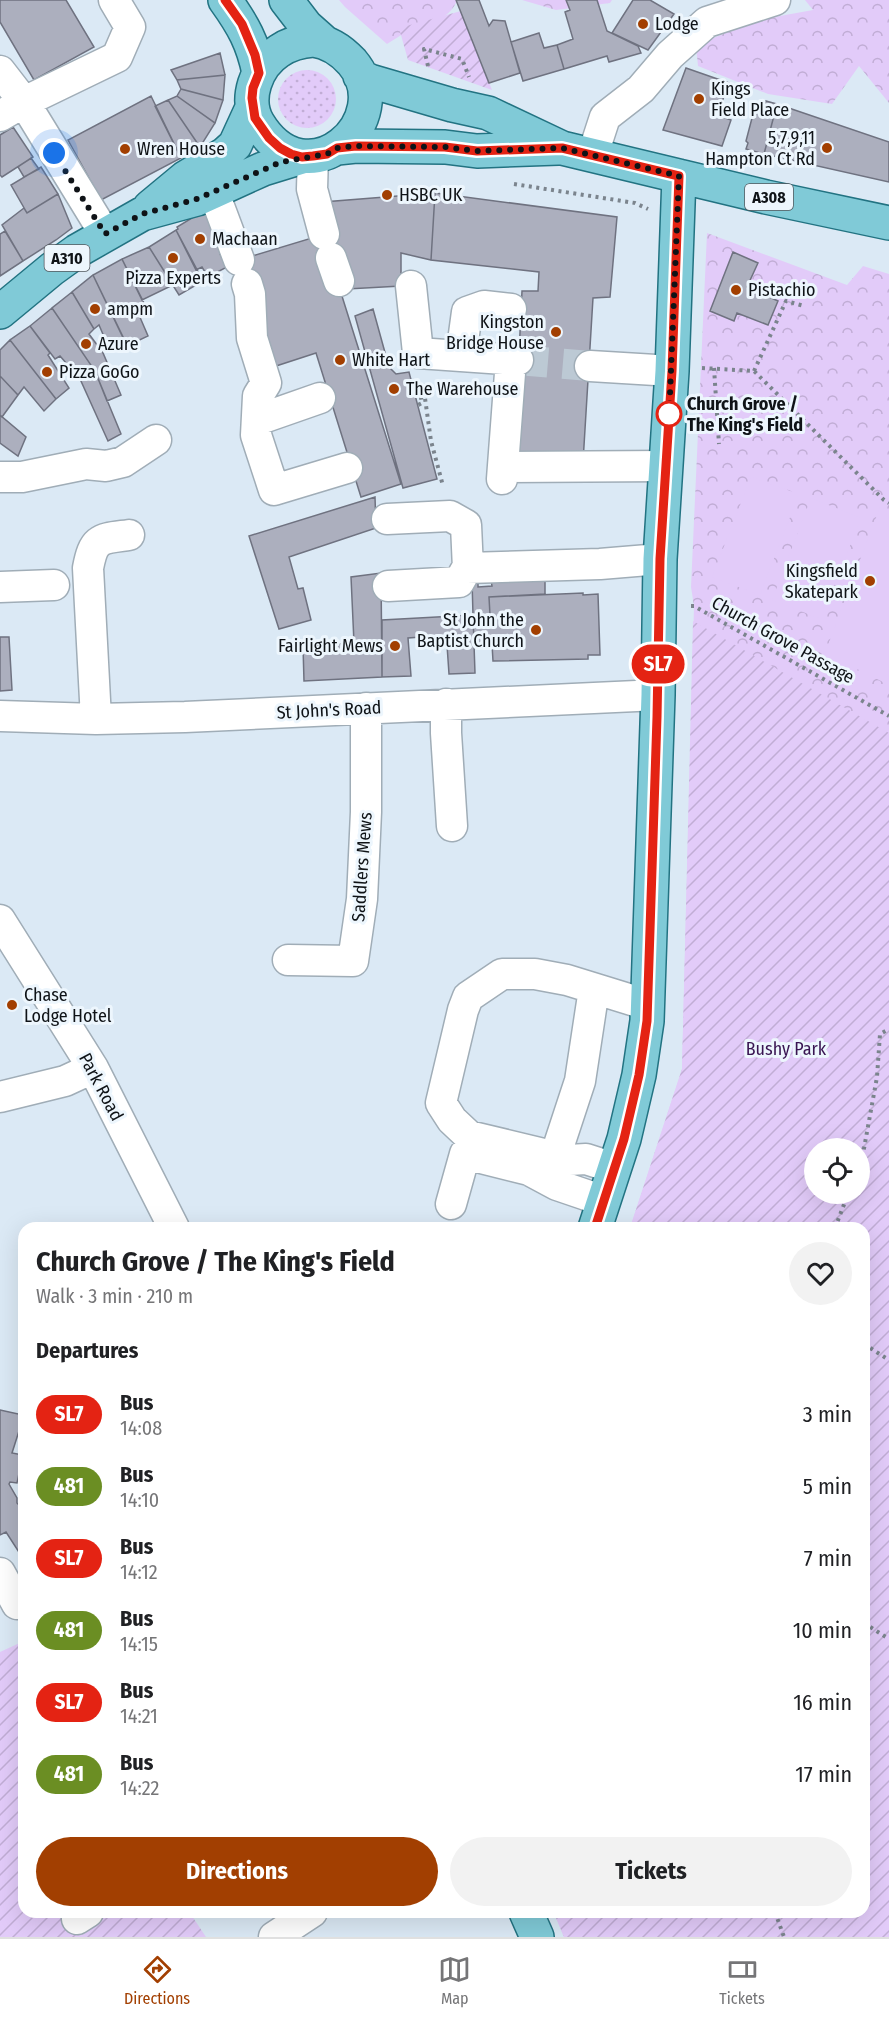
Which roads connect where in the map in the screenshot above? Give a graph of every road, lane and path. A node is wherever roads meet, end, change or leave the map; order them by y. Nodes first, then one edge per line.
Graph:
1 (114, 0) edge
2 (225, 0) edge
3 (286, 0) edge
4 (775, 0) edge
5 (324, 42) junction
6 (428, 67) dead end
7 (0, 71) edge
8 (259, 73) junction
9 (360, 76) junction
10 (470, 83) dead end
11 (252, 108) junction
12 (12, 109) edge
13 (578, 151) junction
14 (317, 154) junction
15 (679, 176) junction
16 (207, 181) junction
17 (511, 183) dead end
18 (651, 210) dead end
19 (889, 223) edge
20 (105, 234) junction
21 (332, 258) dead end
22 (411, 286) dead end
23 (804, 306) dead end
24 (511, 309) dead end
25 (0, 312) edge
26 (461, 356) junction
27 (672, 365) junction
28 (590, 366) tunnel mouth
29 (714, 368) junction
30 (754, 371) junction
31 (416, 374) dead end
32 (422, 378) dead end
33 (320, 398) dead end
34 (418, 405) dead end
35 (257, 420) junction
36 (156, 440) dead end
37 (719, 444) dead end
38 (666, 466) junction
39 (347, 468) dead end
40 (0, 477) edge
41 (889, 502) edge
42 (450, 516) junction
43 (387, 519) dead end
44 (129, 535) dead end
45 (660, 559) junction
46 (468, 569) junction
47 (54, 585) dead end
48 (388, 586) dead end
49 (0, 587) edge
50 (658, 602) junction
51 (658, 695) junction
52 (446, 704) junction
53 (366, 708) junction
54 (0, 709) edge
55 (889, 716) edge
56 (96, 719) junction
57 (452, 826) dead end
58 (0, 920) edge
59 (288, 960) dead end
60 (594, 989) junction
61 (648, 1005) junction
62 (889, 1029) edge
63 (93, 1068) junction
64 (0, 1097) edge
65 (866, 1138) edge
66 (555, 1157) junction
67 (614, 1168) junction
68 (451, 1204) dead end
69 (844, 1204) edge
70 (599, 1215) edge
71 (171, 1222) edge
72 (837, 1222) edge
73 (870, 1348) edge
74 (889, 1360) edge
75 (0, 1573) edge
76 (14, 1606) edge
77 (870, 1627) edge
78 (889, 1639) edge
79 (303, 1918) edge
80 (529, 1918) edge
81 (776, 1918) edge
82 (274, 1937) edge
83 (537, 1937) edge
84 (784, 1937) edge

1 - 12 street
2 - 8 main road
3 - 5 main road
4 - 13 street
5 - 8 main road
5 - 9 main road
6 - 10 path
7 - 12 street
8 - 11 main road
9 - 13 main road, A308
9 - 14 main road
11 - 14 main road
11 - 16 main road, A310
12 - 20 street
13 - 14 main road, A308
13 - 15 main road, A308
14 - 16 main road, A310
14 - 21 street
15 - 19 main road, A308
15 - 27 main road
16 - 20 main road, A310
16 - 35 street
17 - 18 path
20 - 25 main road, A310
22 - 26 street
23 - 30 path
24 - 26 street
26 - 38 street
27 - 28 street
27 - 29 path
27 - 38 main road
29 - 30 path
29 - 37 path
30 - 41 path
31 - 34 path
32 - 42 path
33 - 35 street
35 - 39 street
36 - 40 street
38 - 45 main road
42 - 43 street
42 - 46 street
44 - 56 street
45 - 46 street
45 - 50 main road
46 - 48 street
47 - 49 street
50 - 51 main road
50 - 55 path, Church Grove Passage
51 - 52 street, St John's Road
51 - 61 main road
52 - 53 street, St John's Road
52 - 57 street
53 - 56 street, St John's Road
53 - 59 street, Saddlers Mews
54 - 56 street, St John's Road
58 - 63 street, Park Road
60 - 61 street
60 - 66 street
60 - 66 street
61 - 67 main road
62 - 65 path
63 - 64 street
63 - 71 street, Park Road
66 - 67 street
67 - 70 main road
68 - 70 street
69 - 72 path
73 - 74 path
75 - 76 street
77 - 78 path
79 - 82 street
80 - 83 main road
81 - 84 path

